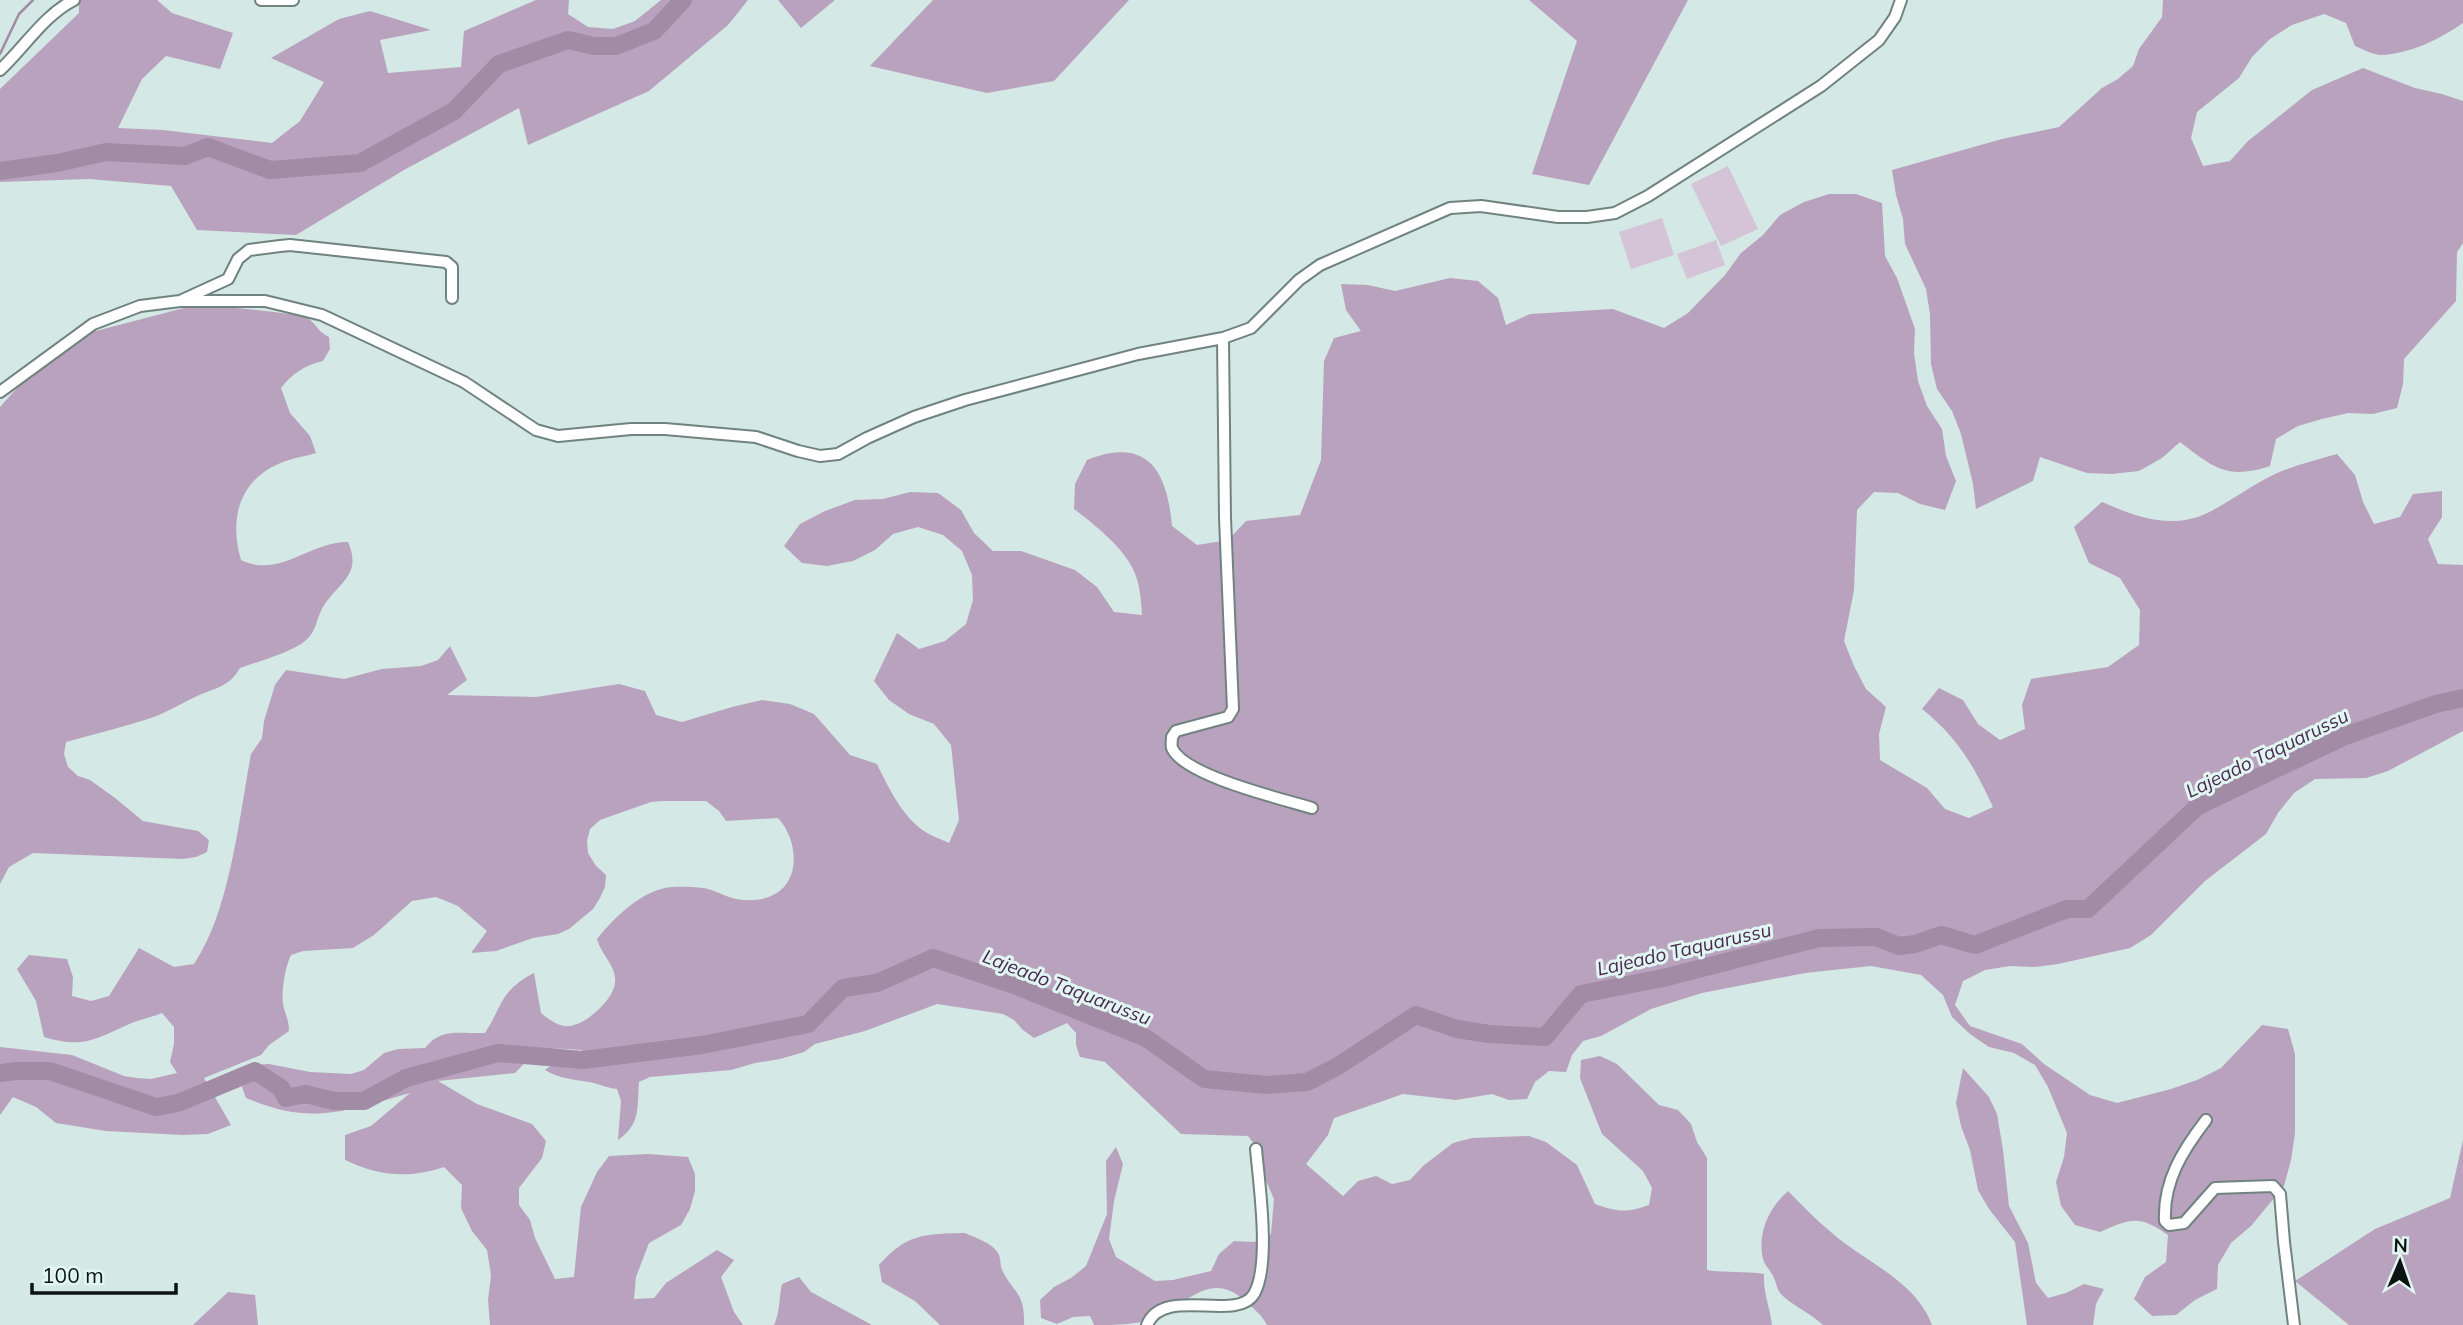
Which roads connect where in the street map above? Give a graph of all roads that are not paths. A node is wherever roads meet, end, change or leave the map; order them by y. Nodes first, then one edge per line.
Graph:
1 (74, 0) edge
2 (261, 0) edge
3 (293, 0) edge
4 (1901, 0) edge
5 (0, 70) edge
6 (452, 298) dead end
7 (180, 301) junction
8 (1223, 338) junction
9 (0, 392) edge
10 (1312, 808) dead end
11 (2206, 1119) dead end
12 (1256, 1149) dead end
13 (1147, 1325) edge
14 (2294, 1325) edge

1 - 5 street
2 - 3 street
4 - 8 street
6 - 7 street
7 - 8 street
7 - 9 street
8 - 10 street
11 - 14 street
12 - 13 street

